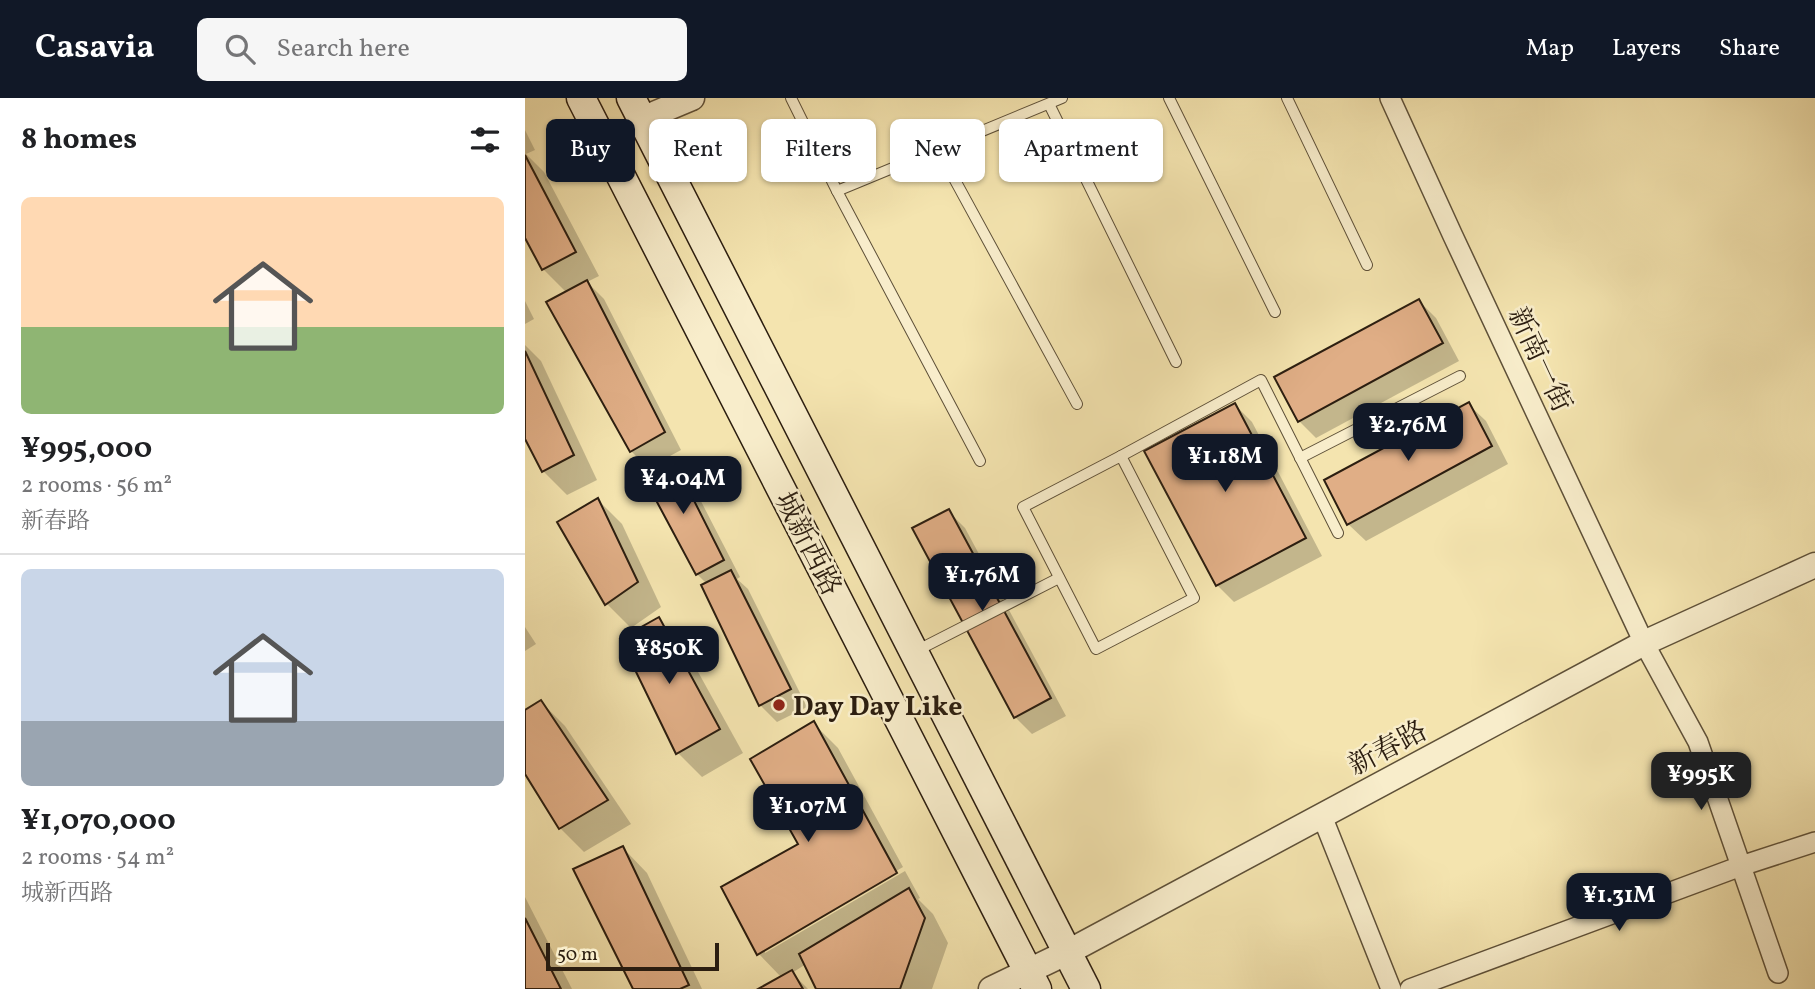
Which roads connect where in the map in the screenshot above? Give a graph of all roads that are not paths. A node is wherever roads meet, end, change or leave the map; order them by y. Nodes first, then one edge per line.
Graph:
1 (580, 98) edge
2 (692, 98) edge
3 (791, 98) edge
4 (1062, 98) edge
5 (1169, 98) edge
6 (1287, 98) edge
7 (1390, 98) edge
8 (1049, 104) junction
9 (637, 108) edge
10 (985, 130) edge
11 (890, 169) edge
12 (956, 182) edge
13 (837, 191) junction
14 (1367, 265) dead end
15 (1275, 312) dead end
16 (1176, 362) dead end
17 (1460, 376) dead end
18 (1077, 404) dead end
19 (1121, 456) junction
20 (1300, 458) junction
21 (979, 461) dead end
22 (1338, 533) dead end
23 (1815, 565) edge
24 (1059, 579) junction
25 (1644, 643) junction
26 (915, 652) junction
27 (1322, 816) junction
28 (1815, 842) edge
29 (1741, 866) junction
30 (1068, 952) junction
31 (1777, 973) dead end
32 (1032, 980) edge
33 (991, 989) edge
34 (1086, 989) edge
35 (1391, 989) edge
36 (1411, 989) edge

1 - 32 main road, 城新西路
2 - 9 street
3 - 13 lane
4 - 8 lane
5 - 15 lane
6 - 14 lane
7 - 25 street, 新南一街
8 - 10 lane
8 - 16 lane
9 - 26 main road, 城新西路
11 - 13 lane
12 - 18 lane
13 - 21 lane
17 - 20 lane
19 - 20 lane
19 - 24 lane
19 - 24 lane
20 - 22 lane
23 - 25 street, 新春路
24 - 26 lane
25 - 27 street, 新春路
25 - 29 street, 新南一街
26 - 30 main road, 城新西路
27 - 30 street, 新春路
27 - 35 street
28 - 29 street
29 - 31 street, 新南一街
29 - 36 street
30 - 32 street, 新春路
30 - 34 main road, 城新西路
32 - 33 street, 新春路

